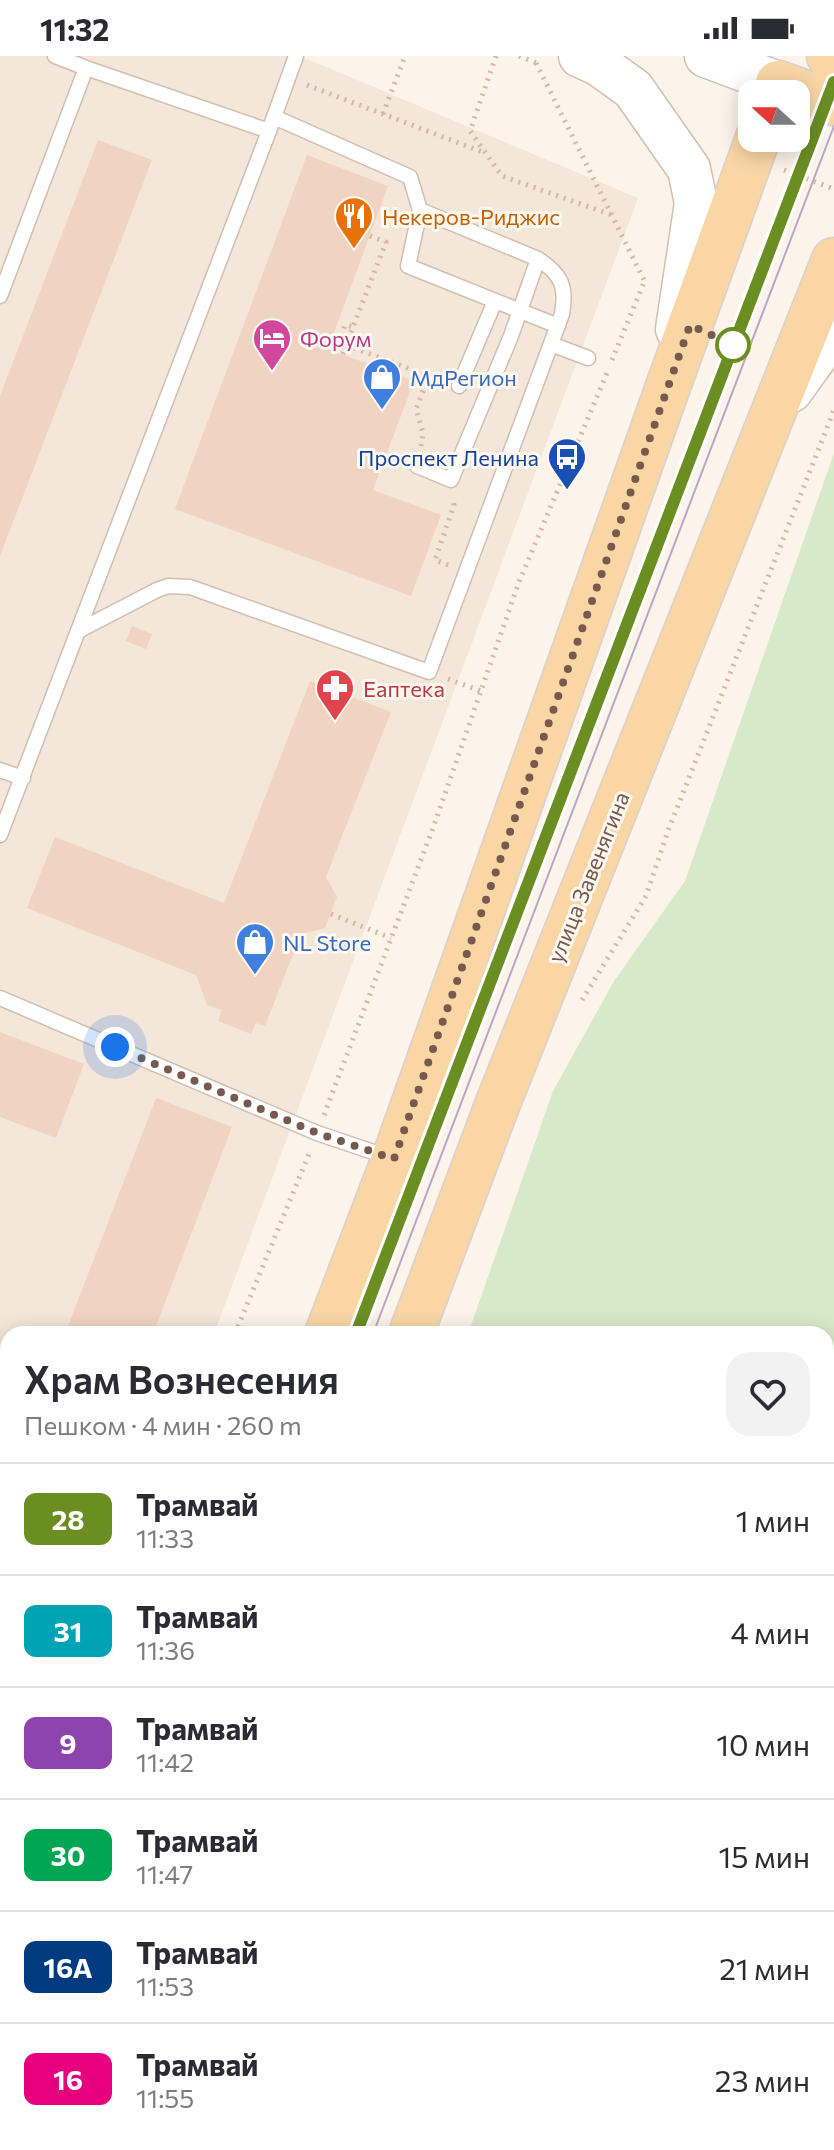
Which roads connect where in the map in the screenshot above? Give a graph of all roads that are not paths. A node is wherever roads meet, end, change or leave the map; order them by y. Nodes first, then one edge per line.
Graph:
1 (55, 56) edge
2 (296, 56) edge
3 (580, 56) edge
4 (706, 56) edge
5 (86, 68) junction
6 (780, 78) edge
7 (834, 103) edge
8 (272, 124) junction
9 (753, 152) edge
10 (420, 210) junction
11 (538, 259) junction
12 (834, 260) edge
13 (0, 296) edge
14 (495, 301) junction
15 (519, 311) junction
16 (558, 326) junction
17 (834, 331) edge
18 (551, 344) junction
19 (588, 358) dead end
20 (670, 381) junction
21 (459, 386) dead end
22 (769, 421) junction
23 (417, 466) road end
24 (78, 631) junction
25 (0, 770) edge
26 (23, 778) junction
27 (0, 835) edge
28 (0, 998) edge
29 (394, 1159) junction
30 (330, 1326) edge
31 (414, 1326) edge

1 - 5 lane
2 - 8 lane
3 - 20 main road
4 - 6 main road
5 - 8 lane
5 - 13 lane
6 - 7 main road
8 - 10 lane
8 - 24 lane
9 - 20 main road
10 - 11 lane
10 - 14 lane
11 - 15 lane
11 - 16 lane
12 - 22 main road, улица Завенягина
14 - 15 lane
14 - 21 lane
15 - 16 lane
15 - 23 lane
16 - 18 lane
17 - 22 main road, улица Завенягина
18 - 19 lane
18 - 24 lane
20 - 29 main road
22 - 31 main road, улица Завенягина
24 - 26 lane
25 - 26 lane
26 - 27 lane
28 - 29 lane
29 - 30 main road

